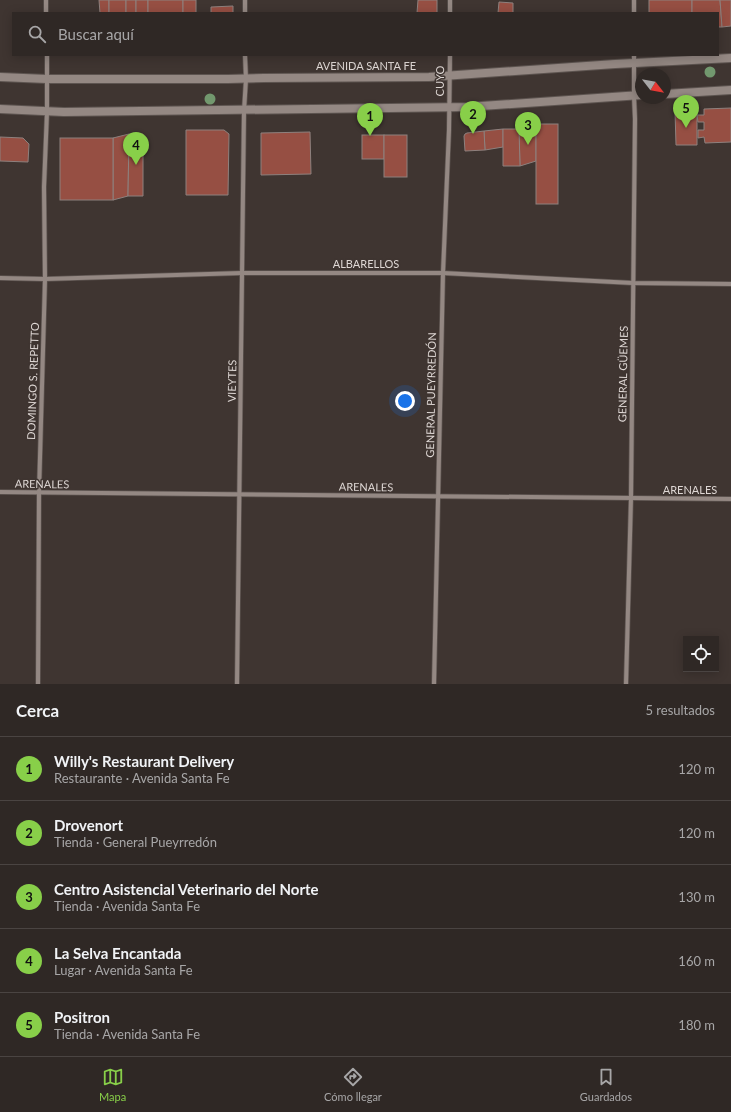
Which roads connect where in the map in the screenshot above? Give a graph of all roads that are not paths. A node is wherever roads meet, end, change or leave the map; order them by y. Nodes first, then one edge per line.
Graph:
1 (46, 0) edge
2 (245, 0) edge
3 (450, 0) edge
4 (634, 0) edge
5 (46, 12) edge
6 (244, 12) edge
7 (450, 12) edge
8 (634, 12) edge
9 (47, 56) edge
10 (245, 56) edge
11 (450, 56) edge
12 (731, 58) edge
13 (634, 59) edge
14 (635, 71) edge
15 (450, 76) junction
16 (0, 77) edge
17 (47, 79) junction
18 (246, 79) junction
19 (731, 90) edge
20 (671, 94) edge
21 (635, 96) edge
22 (636, 104) edge
23 (449, 107) junction
24 (0, 109) edge
25 (244, 111) junction
26 (47, 112) junction
27 (242, 273) junction
28 (443, 273) junction
29 (0, 278) edge
30 (45, 279) junction
31 (633, 282) junction
32 (731, 284) edge
33 (0, 492) edge
34 (39, 493) junction
35 (240, 494) junction
36 (438, 496) junction
37 (631, 498) junction
38 (731, 499) edge
39 (38, 684) edge
40 (237, 684) edge
41 (434, 684) edge
42 (626, 684) edge

1 - 5 street
2 - 6 street
3 - 7 street
4 - 8 street
9 - 17 street, DOMINGO S. REPETTO
10 - 18 street, VIEYTES
11 - 15 street, CUYO
12 - 13 main road, AVENIDA SANTA FE
13 - 14 street, GENERAL GÜEMES
13 - 15 main road, AVENIDA SANTA FE
15 - 18 main road, AVENIDA SANTA FE
15 - 23 street, CUYO
16 - 17 main road, AVENIDA SANTA FE
17 - 18 main road, AVENIDA SANTA FE
17 - 26 street, DOMINGO S. REPETTO
18 - 25 street, VIEYTES
19 - 20 main road
21 - 23 main road
22 - 31 street, GENERAL GÜEMES
23 - 25 main road
23 - 28 street, GENERAL PUEYRREDÓN
24 - 26 main road
25 - 26 main road
25 - 27 street, VIEYTES
26 - 30 street, DOMINGO S. REPETTO
27 - 28 street, ALBARELLOS
27 - 30 street, ALBARELLOS
27 - 35 street, VIEYTES
28 - 31 street, ALBARELLOS
28 - 36 street, GENERAL PUEYRREDÓN
29 - 30 street, ALBARELLOS
30 - 34 street, DOMINGO S. REPETTO
31 - 32 street, ALBARELLOS
31 - 37 street, GENERAL GÜEMES
33 - 34 street, ARENALES
34 - 35 street, ARENALES
34 - 39 street, DOMINGO S. REPETTO
35 - 36 street, ARENALES
35 - 40 street, VIEYTES
36 - 37 street, ARENALES
36 - 41 street, GENERAL PUEYRREDÓN
37 - 38 street, ARENALES
37 - 42 street, GENERAL GÜEMES

